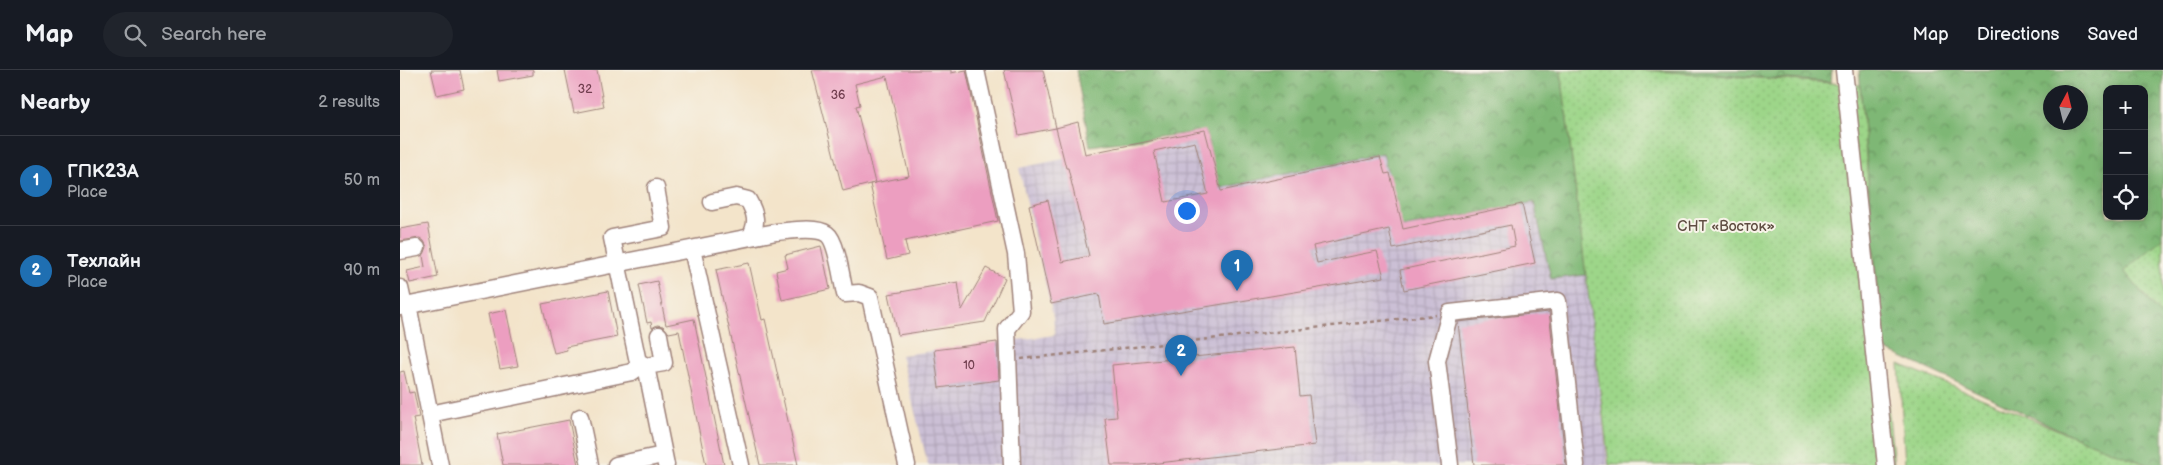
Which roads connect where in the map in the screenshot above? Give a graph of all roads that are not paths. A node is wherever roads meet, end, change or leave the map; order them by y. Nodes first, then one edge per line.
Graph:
1 (976, 70) edge
2 (1844, 70) edge
3 (656, 188) dead end
4 (712, 202) dead end
5 (750, 237) junction
6 (417, 248) dead end
7 (692, 249) junction
8 (400, 251) edge
9 (618, 264) junction
10 (400, 288) edge
11 (404, 306) edge
12 (659, 334) dead end
13 (643, 364) junction
14 (430, 414) junction
15 (580, 417) dead end
16 (665, 460) edge
17 (440, 465) edge
18 (590, 465) edge
19 (616, 465) edge
20 (741, 465) edge
21 (907, 465) edge
22 (1012, 465) edge
23 (1450, 465) edge
24 (1576, 465) edge
25 (1886, 465) edge

1 - 22 lane
2 - 25 lane
3 - 9 lane
4 - 5 lane
5 - 7 lane
5 - 21 lane
6 - 8 lane
7 - 9 lane
7 - 20 lane
9 - 11 lane
9 - 13 lane
10 - 11 lane
11 - 14 lane
12 - 13 lane
13 - 14 lane
13 - 16 lane
14 - 17 lane
15 - 18 lane
16 - 19 lane
23 - 24 lane

